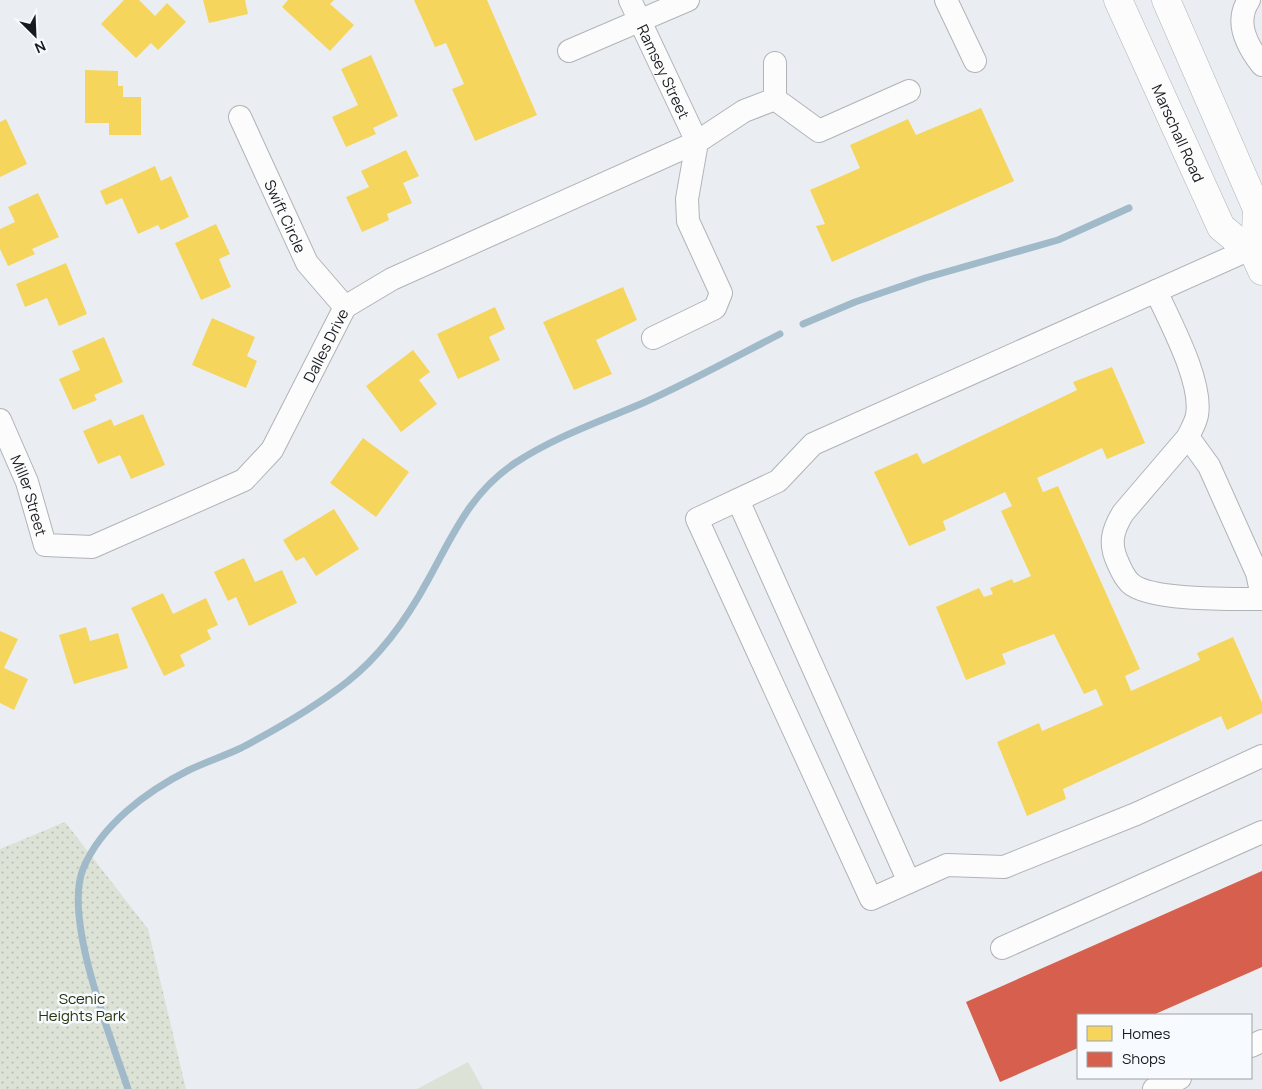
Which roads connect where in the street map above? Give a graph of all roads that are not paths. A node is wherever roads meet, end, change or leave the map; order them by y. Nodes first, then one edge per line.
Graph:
1 (630, 0) edge
2 (688, 0) edge
3 (946, 0) edge
4 (1118, 0) edge
5 (1166, 0) edge
6 (1250, 0) edge
7 (640, 22) junction
8 (568, 52) dead end
9 (974, 61) dead end
10 (775, 63) dead end
11 (1262, 66) edge
12 (909, 91) dead end
13 (775, 99) junction
14 (240, 117) dead end
15 (697, 142) junction
16 (1255, 259) edge
17 (1156, 291) junction
18 (345, 307) junction
19 (653, 338) dead end
20 (0, 420) edge
21 (1188, 437) junction
22 (738, 500) junction
23 (45, 544) joint
24 (1262, 597) edge
25 (1262, 756) edge
26 (1262, 832) edge
27 (909, 882) junction
28 (1002, 948) dead end
29 (1178, 1079) edge
30 (1154, 1089) edge

1 - 7 street, Ramsey Street
2 - 7 street
3 - 9 street
4 - 16 main road, Marschall Road
5 - 16 main road
6 - 11 street
7 - 8 street
7 - 15 street, Ramsey Street
10 - 13 street
12 - 13 street
13 - 15 street, Dalles Drive
14 - 18 street, Swift Circle
15 - 18 street, Dalles Drive
15 - 19 street
16 - 17 street
17 - 21 street
17 - 22 street
18 - 23 street, Dalles Drive
20 - 23 street, Miller Street
21 - 24 street
21 - 24 street
22 - 27 street
22 - 27 street
25 - 27 street
26 - 28 street
29 - 30 street

